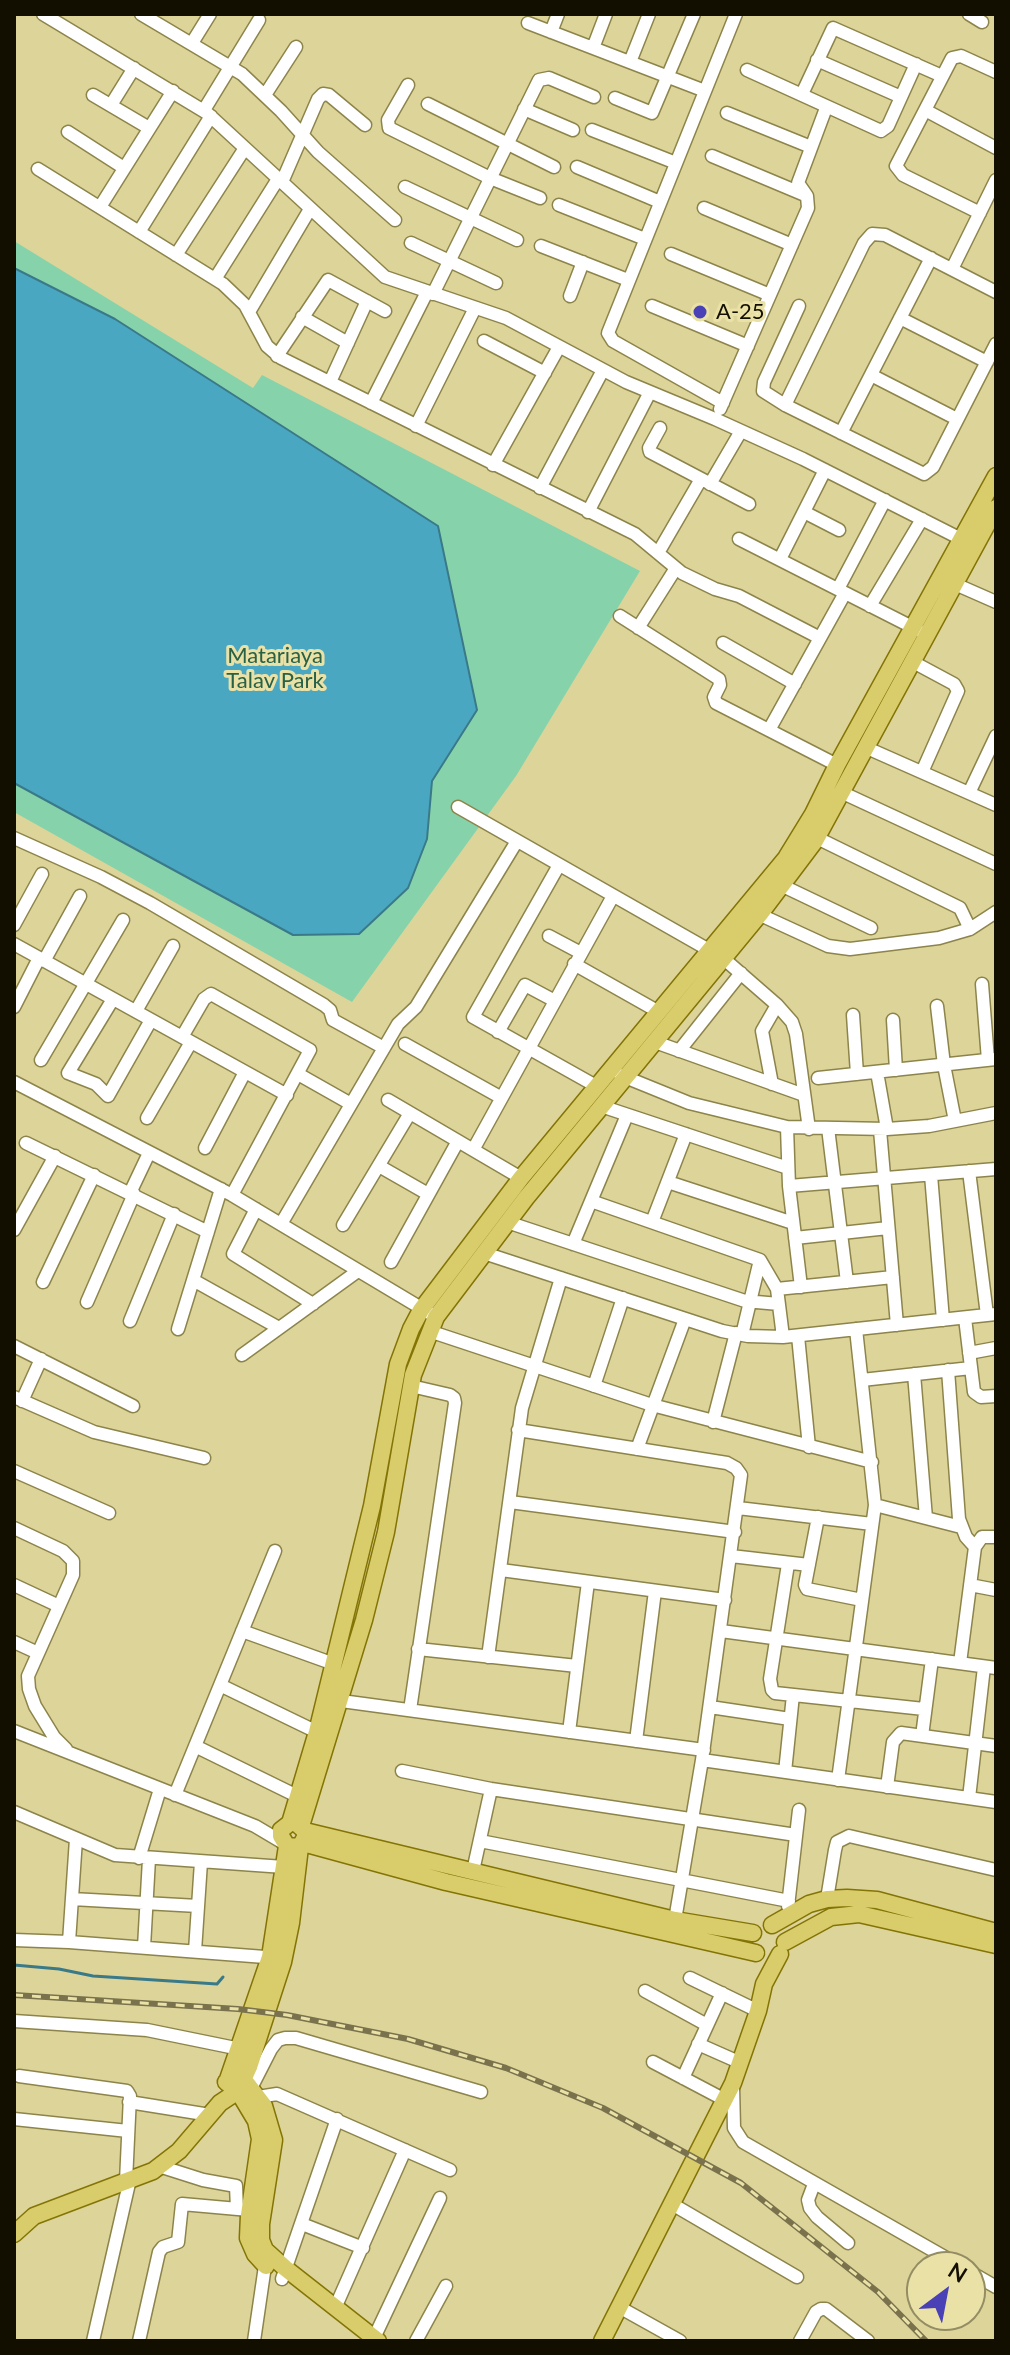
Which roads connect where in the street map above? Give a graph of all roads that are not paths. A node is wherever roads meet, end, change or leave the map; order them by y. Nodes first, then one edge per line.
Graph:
1 (43, 14) edge
2 (141, 14) edge
3 (210, 14) edge
4 (558, 14) edge
5 (606, 14) edge
6 (649, 14) edge
7 (694, 14) edge
8 (736, 14) edge
9 (969, 14) edge
10 (156, 18) edge
11 (259, 20) dead end
12 (982, 22) dead end
13 (528, 23) dead end
14 (551, 32) junction
15 (192, 43) junction
16 (296, 47) dead end
17 (593, 48) junction
18 (817, 60) junction
19 (630, 62) junction
20 (916, 64) junction
21 (231, 66) junction
22 (134, 68) junction
23 (747, 70) dead end
24 (996, 72) edge
25 (942, 76) junction
26 (668, 77) junction
27 (408, 85) dead end
28 (173, 91) junction
29 (705, 91) junction
30 (802, 94) junction
31 (93, 95) dead end
32 (265, 95) junction
33 (594, 97) dead end
34 (901, 97) junction
35 (615, 98) dead end
36 (428, 104) dead end
37 (111, 105) junction
38 (826, 108) junction
39 (524, 109) junction
40 (925, 110) junction
41 (208, 113) junction
42 (727, 113) dead end
43 (365, 125) dead end
44 (888, 126) junction
45 (149, 128) junction
46 (573, 130) dead end
47 (592, 130) dead end
48 (68, 132) dead end
49 (302, 135) junction
50 (910, 137) junction
51 (507, 144) junction
52 (811, 147) junction
53 (245, 148) junction
54 (996, 148) edge
55 (712, 156) dead end
56 (676, 163) junction
57 (554, 167) dead end
58 (577, 167) dead end
59 (124, 168) junction
60 (38, 169) dead end
61 (490, 178) junction
62 (996, 180) edge
63 (280, 181) junction
64 (405, 187) dead end
65 (807, 196) junction
66 (540, 198) dead end
67 (660, 202) junction
68 (559, 205) dead end
69 (100, 207) junction
70 (704, 208) dead end
71 (310, 209) junction
72 (980, 213) junction
73 (470, 218) junction
74 (395, 220) dead end
75 (139, 232) junction
76 (645, 239) junction
77 (517, 240) dead end
78 (411, 243) dead end
79 (792, 245) junction
80 (541, 246) dead end
81 (671, 254) dead end
82 (176, 255) junction
83 (931, 258) junction
84 (449, 261) junction
85 (583, 262) junction
86 (952, 269) junction
87 (215, 279) junction
88 (628, 280) junction
89 (496, 283) dead end
90 (996, 292) edge
91 (430, 293) junction
92 (770, 295) junction
93 (570, 296) dead end
94 (367, 301) junction
95 (652, 306) dead end
96 (799, 306) dead end
97 (475, 308) junction
98 (385, 311) dead end
99 (249, 312) junction
100 (302, 317) junction
101 (900, 318) junction
102 (484, 341) dead end
103 (348, 343) junction
104 (996, 344) edge
105 (748, 346) junction
106 (559, 347) junction
107 (277, 356) junction
108 (987, 362) junction
109 (603, 370) junction
110 (545, 373) junction
111 (871, 375) junction
112 (330, 382) junction
113 (650, 392) junction
114 (371, 403) junction
115 (723, 403) junction
116 (785, 405) junction
117 (715, 419) junction
118 (957, 419) junction
119 (416, 426) junction
120 (660, 428) dead end
121 (741, 431) junction
122 (841, 433) junction
123 (493, 465) junction
124 (825, 470) junction
125 (996, 476) edge
126 (705, 482) junction
127 (540, 488) junction
128 (885, 500) junction
129 (749, 504) dead end
130 (996, 508) edge
131 (588, 512) junction
132 (804, 512) junction
133 (922, 519) junction
134 (991, 529) edge
135 (839, 530) dead end
136 (739, 539) dead end
137 (968, 543) junction
138 (658, 553) junction
139 (780, 559) junction
140 (676, 568) junction
141 (955, 584) junction
142 (842, 591) junction
143 (996, 602) edge
144 (870, 606) junction
145 (620, 616) dead end
146 (638, 628) junction
147 (920, 631) junction
148 (820, 638) junction
149 (723, 643) dead end
150 (913, 662) junction
151 (795, 684) junction
152 (769, 730) junction
153 (996, 736) edge
154 (867, 748) junction
155 (837, 765) junction
156 (922, 772) junction
157 (843, 793) junction
158 (969, 793) junction
159 (996, 805) edge
160 (458, 807) dead end
161 (810, 834) junction
162 (14, 838) edge
163 (517, 841) junction
164 (996, 864) edge
165 (559, 865) junction
166 (42, 874) dead end
167 (783, 886) junction
168 (80, 896) dead end
169 (613, 896) junction
170 (753, 911) junction
171 (996, 912) edge
172 (123, 920) dead end
173 (14, 925) edge
174 (871, 928) dead end
175 (970, 929) junction
176 (549, 936) dead end
177 (14, 944) edge
178 (173, 946) dead end
179 (717, 955) junction
180 (578, 958) junction
181 (42, 960) junction
182 (741, 973) junction
183 (86, 984) junction
184 (982, 984) dead end
185 (113, 999) junction
186 (555, 1001) junction
187 (777, 1005) junction
188 (937, 1006) dead end
189 (14, 1007) edge
190 (136, 1011) junction
191 (659, 1012) junction
192 (853, 1015) dead end
193 (151, 1020) junction
194 (893, 1020) dead end
195 (498, 1032) junction
196 (187, 1040) junction
197 (655, 1042) junction
198 (405, 1044) dead end
199 (384, 1048) junction
200 (529, 1049) junction
201 (679, 1051) junction
202 (41, 1060) dead end
203 (992, 1060) edge
204 (944, 1065) junction
205 (896, 1070) junction
206 (245, 1072) junction
207 (877, 1072) junction
208 (298, 1074) junction
209 (617, 1074) junction
210 (857, 1074) junction
211 (818, 1078) dead end
212 (14, 1082) edge
213 (772, 1084) junction
214 (596, 1086) junction
215 (287, 1095) junction
216 (804, 1095) junction
217 (500, 1097) junction
218 (388, 1100) dead end
219 (351, 1104) junction
220 (601, 1106) junction
221 (410, 1113) junction
222 (996, 1113) edge
223 (627, 1115) junction
224 (147, 1118) dead end
225 (955, 1121) junction
226 (787, 1127) junction
227 (828, 1128) junction
228 (809, 1129) junction
229 (884, 1130) junction
230 (686, 1134) junction
231 (458, 1141) junction
232 (26, 1143) dead end
233 (205, 1148) dead end
234 (473, 1150) junction
235 (149, 1153) junction
236 (55, 1156) junction
237 (379, 1166) junction
238 (788, 1168) junction
239 (996, 1169) edge
240 (969, 1171) junction
241 (94, 1175) junction
242 (931, 1175) junction
243 (521, 1178) junction
244 (884, 1179) junction
245 (668, 1182) junction
246 (835, 1183) junction
247 (789, 1186) junction
248 (226, 1192) junction
249 (132, 1193) junction
250 (428, 1194) junction
251 (591, 1201) junction
252 (256, 1209) junction
253 (174, 1214) junction
254 (507, 1222) junction
255 (652, 1222) junction
256 (16, 1223) edge
257 (793, 1223) junction
258 (281, 1224) junction
259 (343, 1225) dead end
260 (888, 1228) junction
261 (208, 1232) junction
262 (841, 1234) junction
263 (795, 1238) junction
264 (573, 1244) junction
265 (484, 1253) junction
266 (760, 1260) junction
267 (391, 1262) dead end
268 (358, 1271) junction
269 (893, 1277) junction
270 (561, 1278) junction
271 (193, 1280) junction
272 (43, 1282) dead end
273 (847, 1282) junction
274 (801, 1287) junction
275 (777, 1289) junction
276 (623, 1298) junction
277 (87, 1302) dead end
278 (749, 1302) junction
279 (313, 1304) junction
280 (779, 1304) junction
281 (991, 1315) edge
282 (965, 1318) junction
283 (429, 1319) junction
284 (685, 1319) junction
285 (943, 1320) junction
286 (130, 1321) dead end
287 (897, 1325) junction
288 (279, 1328) junction
289 (178, 1329) dead end
290 (856, 1329) junction
291 (739, 1334) junction
292 (798, 1336) junction
293 (783, 1337) junction
294 (14, 1346) edge
295 (996, 1348) edge
296 (969, 1353) junction
297 (242, 1355) dead end
298 (41, 1359) junction
299 (533, 1367) junction
300 (971, 1368) junction
301 (948, 1370) junction
302 (914, 1374) junction
303 (862, 1380) junction
304 (411, 1386) junction
305 (594, 1386) junction
306 (996, 1396) edge
307 (18, 1399) edge
308 (652, 1405) junction
309 (133, 1406) dead end
310 (713, 1422) junction
311 (518, 1430) junction
312 (809, 1447) junction
313 (637, 1449) junction
314 (204, 1458) dead end
315 (872, 1462) junction
316 (14, 1471) edge
317 (510, 1502) junction
318 (875, 1505) junction
319 (738, 1508) junction
320 (109, 1513) dead end
321 (818, 1517) junction
322 (926, 1518) junction
323 (872, 1524) junction
324 (961, 1527) junction
325 (14, 1528) edge
326 (735, 1532) junction
327 (996, 1537) edge
328 (975, 1547) junction
329 (275, 1551) dead end
330 (731, 1556) junction
331 (788, 1564) junction
332 (809, 1565) junction
333 (501, 1570) junction
334 (588, 1582) junction
335 (14, 1585) edge
336 (970, 1585) junction
337 (996, 1590) edge
338 (655, 1591) junction
339 (725, 1600) junction
340 (862, 1600) junction
341 (59, 1606) junction
342 (242, 1631) junction
343 (721, 1631) junction
344 (776, 1638) junction
345 (14, 1642) edge
346 (856, 1648) junction
347 (418, 1649) junction
348 (38, 1653) junction
349 (488, 1657) junction
350 (932, 1659) junction
351 (960, 1663) junction
352 (334, 1664) junction
353 (577, 1666) junction
354 (990, 1668) edge
355 (220, 1685) junction
356 (793, 1695) junction
357 (333, 1700) junction
358 (849, 1702) junction
359 (710, 1707) junction
360 (924, 1709) junction
361 (410, 1710) junction
362 (790, 1719) junction
363 (14, 1731) edge
364 (317, 1732) junction
365 (569, 1732) junction
366 (922, 1736) junction
367 (636, 1741) junction
368 (975, 1743) junction
369 (195, 1746) junction
370 (996, 1746) edge
371 (68, 1752) junction
372 (703, 1755) junction
373 (402, 1771) dead end
374 (785, 1772) junction
375 (838, 1780) junction
376 (887, 1787) junction
377 (160, 1789) junction
378 (491, 1789) junction
379 (175, 1795) junction
380 (297, 1796) junction
381 (969, 1798) junction
382 (996, 1802) edge
383 (799, 1810) dead end
384 (14, 1812) edge
385 (690, 1821) junction
386 (294, 1835) junction
387 (796, 1835) junction
388 (76, 1839) junction
389 (480, 1841) junction
390 (144, 1859) junction
391 (201, 1862) junction
392 (284, 1867) junction
393 (996, 1870) edge
394 (473, 1871) junction
395 (680, 1880) junction
396 (72, 1899) junction
397 (827, 1899) junction
398 (147, 1903) junction
399 (198, 1906) junction
400 (788, 1908) junction
401 (675, 1920) junction
402 (772, 1925) junction
403 (996, 1932) edge
404 (753, 1933) junction
405 (14, 1940) edge
406 (69, 1942) junction
407 (996, 1945) edge
408 (144, 1947) junction
409 (783, 1948) junction
410 (195, 1951) junction
411 (758, 1954) junction
412 (277, 1957) junction
413 (690, 1978) dead end
414 (764, 1984) junction
415 (645, 1991) dead end
416 (722, 1993) junction
417 (758, 2011) junction
418 (14, 2021) edge
419 (707, 2025) junction
420 (698, 2044) junction
421 (240, 2049) junction
422 (653, 2062) dead end
423 (741, 2063) junction
424 (19, 2076) dead end
425 (683, 2078) junction
426 (733, 2083) junction
427 (242, 2087) junction
428 (481, 2092) dead end
429 (725, 2100) junction
430 (129, 2102) junction
431 (215, 2109) junction
432 (14, 2119) edge
433 (337, 2119) junction
434 (128, 2131) junction
435 (405, 2150) junction
436 (159, 2166) junction
437 (450, 2170) dead end
438 (128, 2180) junction
439 (814, 2184) junction
440 (440, 2198) dead end
441 (672, 2204) junction
442 (243, 2209) junction
443 (302, 2224) junction
444 (17, 2225) edge
445 (848, 2243) dead end
446 (363, 2248) junction
447 (933, 2251) edge
448 (266, 2258) junction
449 (283, 2274) junction
450 (797, 2277) dead end
451 (446, 2286) dead end
452 (619, 2307) junction
453 (335, 2308) junction
454 (855, 2336) edge
455 (371, 2340) edge
456 (93, 2341) edge
457 (139, 2341) edge
458 (254, 2341) edge
459 (416, 2341) edge
460 (603, 2341) edge
461 (680, 2341) edge
462 (800, 2341) edge
463 (868, 2341) edge

1 - 22 street
2 - 10 street
3 - 15 street
4 - 14 street
5 - 17 street
6 - 19 street
7 - 26 street
8 - 29 street
9 - 12 street
10 - 15 street
11 - 21 street
13 - 14 street
14 - 17 street
15 - 21 street
16 - 32 street
17 - 19 street
18 - 20 street
18 - 30 street
18 - 34 street
19 - 26 street
20 - 25 street
20 - 34 street
21 - 32 street
21 - 41 street
22 - 28 street
22 - 37 street
23 - 30 street
24 - 25 street
25 - 40 street
26 - 29 street
26 - 35 street
27 - 61 street
28 - 41 street
28 - 45 street
29 - 56 street
30 - 38 street
31 - 37 street
32 - 49 street
33 - 39 street
34 - 44 street
36 - 51 street
37 - 45 street
38 - 44 street
38 - 52 street
39 - 46 street
39 - 51 street
40 - 50 street
40 - 54 street
41 - 53 street
41 - 75 street
42 - 52 street
43 - 49 street
44 - 50 street
45 - 59 street
47 - 56 street
48 - 59 street
49 - 63 street
49 - 74 street
50 - 72 street
51 - 57 street
51 - 61 street
52 - 65 street
53 - 63 street
53 - 82 street
55 - 65 street
56 - 67 street
58 - 67 street
59 - 69 street
60 - 69 street
61 - 66 street
61 - 73 street
62 - 72 street
63 - 71 street
63 - 87 street
64 - 73 street
65 - 79 street
67 - 76 street
68 - 76 street
69 - 75 street
70 - 79 street
71 - 91 street
71 - 99 street
72 - 86 street
73 - 77 street
73 - 84 street
75 - 82 street
76 - 88 street
78 - 84 street
79 - 92 street
80 - 85 street
81 - 92 street
82 - 87 street
83 - 86 street
83 - 101 street
83 - 116 street
84 - 89 street
84 - 91 street
85 - 88 street
85 - 93 street
86 - 90 street
87 - 99 street
88 - 115 street
91 - 97 street
91 - 114 street
92 - 105 street
94 - 98 street
94 - 100 street
94 - 103 street
95 - 105 street
96 - 116 street
97 - 106 street
97 - 119 street
99 - 107 street
100 - 103 street
100 - 107 street
101 - 108 street
101 - 111 street
102 - 110 street
103 - 112 street
104 - 108 street
105 - 115 street
106 - 109 street
106 - 110 street
107 - 112 street
108 - 118 street
109 - 113 street
109 - 127 street
110 - 123 street
111 - 118 street
111 - 122 street
112 - 114 street
113 - 117 street
113 - 131 street
114 - 119 street
115 - 117 street
116 - 122 street
117 - 121 street
118 - 122 street
119 - 123 street
120 - 126 street
121 - 124 street
121 - 126 street
123 - 127 street
124 - 128 street
124 - 132 street
125 - 137 main road
126 - 129 street
126 - 138 street
127 - 131 street
128 - 133 street
128 - 142 street
130 - 134 main road
131 - 138 street
132 - 135 street
132 - 139 street
133 - 137 street
133 - 144 street
134 - 137 main road
136 - 139 street
137 - 141 main road
137 - 147 main road
138 - 140 street
139 - 142 street
140 - 146 street
140 - 148 street
141 - 143 street
141 - 147 main road
142 - 144 street
142 - 148 street
144 - 147 street
145 - 146 street
146 - 152 street
147 - 150 main road
147 - 155 main road
148 - 151 street
149 - 151 street
150 - 154 main road
150 - 156 street
151 - 152 street
152 - 155 street
153 - 158 street
154 - 156 street
154 - 157 main road
155 - 161 main road
156 - 158 street
157 - 161 main road
157 - 164 street
158 - 159 street
160 - 163 street
161 - 167 main road
161 - 170 main road
161 - 175 street
162 - 199 street
163 - 165 street
163 - 199 street
165 - 169 street
165 - 195 street
166 - 173 street
167 - 170 main road
167 - 174 street
168 - 181 street
169 - 179 street
169 - 180 street
170 - 175 street
170 - 179 main road
171 - 175 street
172 - 183 street
176 - 180 street
177 - 181 street
178 - 190 street
179 - 182 street
179 - 191 main road
179 - 197 main road
180 - 186 street
180 - 191 street
181 - 183 street
181 - 189 street
182 - 187 street
182 - 201 street
183 - 185 street
183 - 202 street
184 - 203 street
185 - 190 street
185 - 193 street
186 - 195 street
186 - 200 street
187 - 213 street
187 - 216 street
188 - 204 street
190 - 193 street
191 - 209 main road
192 - 210 street
193 - 196 street
194 - 205 street
195 - 200 street
196 - 206 street
196 - 208 street
196 - 224 street
197 - 201 street
197 - 209 main road
198 - 217 street
199 - 219 street
200 - 214 street
200 - 217 street
201 - 213 street
203 - 204 street
204 - 205 street
204 - 225 street
205 - 207 street
206 - 215 street
206 - 233 street
207 - 210 street
207 - 229 street
208 - 215 street
208 - 219 street
209 - 214 main road
209 - 220 main road
209 - 226 street
210 - 211 street
212 - 235 street
213 - 216 street
214 - 243 main road
215 - 248 street
216 - 228 street
217 - 234 street
218 - 221 street
219 - 258 street
220 - 223 street
220 - 254 main road
221 - 231 street
221 - 237 street
222 - 225 street
223 - 230 street
223 - 251 street
225 - 229 street
226 - 228 street
226 - 238 street
227 - 228 street
227 - 229 street
227 - 246 street
229 - 244 street
230 - 238 street
230 - 245 street
231 - 234 street
231 - 250 street
232 - 236 street
234 - 243 street
235 - 248 street
235 - 249 street
236 - 241 street
236 - 256 street
237 - 250 street
237 - 259 street
238 - 247 street
239 - 240 street
240 - 242 street
240 - 281 street
241 - 249 street
241 - 272 street
242 - 244 street
242 - 285 street
243 - 283 main road
244 - 246 street
244 - 260 street
245 - 255 street
245 - 257 street
246 - 247 street
246 - 262 street
247 - 257 street
248 - 252 street
248 - 261 street
249 - 253 street
249 - 277 street
250 - 267 street
251 - 255 street
251 - 264 street
252 - 258 street
252 - 279 street
253 - 261 street
253 - 286 street
254 - 264 street
254 - 265 main road
255 - 266 street
257 - 263 street
258 - 268 street
260 - 262 street
260 - 269 street
261 - 271 street
262 - 263 street
262 - 273 street
263 - 274 street
264 - 278 street
265 - 270 street
265 - 283 main road
266 - 275 street
266 - 278 street
268 - 279 street
268 - 283 street
269 - 273 street
269 - 287 street
270 - 276 street
270 - 299 street
271 - 288 street
271 - 289 street
273 - 274 street
274 - 275 street
275 - 280 street
276 - 284 street
276 - 305 street
278 - 280 street
278 - 291 street
279 - 288 street
280 - 293 street
281 - 282 street
282 - 285 street
282 - 296 street
283 - 299 street
283 - 304 main road
283 - 352 main road
284 - 291 street
284 - 308 street
285 - 287 street
287 - 290 street
288 - 297 street
290 - 292 street
290 - 303 street
291 - 293 street
291 - 310 street
292 - 293 street
292 - 312 street
294 - 298 street
295 - 296 street
296 - 300 street
298 - 307 street
298 - 309 street
299 - 305 street
299 - 311 street
300 - 301 street
300 - 306 street
301 - 302 street
301 - 324 street
302 - 303 street
302 - 322 street
303 - 315 street
304 - 347 street
304 - 357 main road
305 - 308 street
307 - 314 street
308 - 310 street
308 - 313 street
310 - 312 street
311 - 313 street
311 - 317 street
312 - 315 street
313 - 319 street
315 - 318 street
316 - 320 street
317 - 326 street
317 - 333 street
318 - 322 street
318 - 323 street
319 - 321 street
319 - 326 street
321 - 323 street
321 - 332 street
322 - 324 street
323 - 340 street
324 - 328 street
325 - 341 street
326 - 330 street
327 - 328 street
328 - 336 street
329 - 342 street
330 - 331 street
330 - 339 street
331 - 332 street
331 - 344 street
332 - 340 street
333 - 334 street
333 - 349 street
334 - 338 street
334 - 353 street
335 - 341 street
336 - 337 street
336 - 351 street
338 - 339 street
338 - 367 street
339 - 343 street
340 - 346 street
341 - 348 street
342 - 352 street
342 - 355 street
343 - 344 street
343 - 359 street
344 - 346 street
344 - 356 street
345 - 348 street
346 - 350 street
346 - 358 street
347 - 349 street
347 - 361 street
348 - 371 street
349 - 353 street
350 - 351 street
350 - 360 street
351 - 354 street
352 - 357 main road
353 - 365 street
354 - 368 street
355 - 364 street
355 - 369 street
356 - 358 street
356 - 362 street
357 - 361 street
357 - 364 main road
357 - 386 main road
358 - 360 street
358 - 375 street
359 - 362 street
359 - 372 street
360 - 366 street
361 - 365 street
362 - 374 street
363 - 371 street
364 - 380 main road
365 - 367 street
366 - 368 street
366 - 376 street
367 - 372 street
368 - 370 street
368 - 381 street
369 - 379 street
369 - 380 street
371 - 377 street
372 - 374 street
372 - 385 street
373 - 378 street
374 - 375 street
375 - 376 street
376 - 381 street
377 - 379 street
377 - 390 street
378 - 385 street
378 - 389 street
379 - 386 street
380 - 386 main road
381 - 382 street
383 - 387 street
384 - 388 street
385 - 387 street
385 - 395 street
386 - 392 main road
386 - 394 main road
386 - 411 main road
386 - 412 main road
387 - 400 street
388 - 390 street
388 - 396 street
389 - 394 street
389 - 395 street
390 - 391 street
390 - 398 street
391 - 392 street
391 - 399 street
392 - 412 main road
393 - 397 street
394 - 401 main road
395 - 400 street
395 - 401 street
396 - 398 street
396 - 406 street
397 - 400 main road
397 - 403 main road
398 - 399 street
398 - 408 street
399 - 410 street
400 - 402 main road
401 - 404 main road
402 - 404 main road
402 - 409 main road
404 - 411 main road
405 - 406 street
406 - 408 street
407 - 409 main road
408 - 410 street
409 - 411 main road
409 - 414 main road
410 - 412 street
411 - 414 main road
412 - 421 main road
412 - 427 main road
413 - 416 street
414 - 417 main road
415 - 419 street
416 - 417 street
416 - 419 street
417 - 423 main road
418 - 421 street
419 - 420 street
420 - 423 street
420 - 425 street
421 - 427 main road
422 - 425 street
423 - 426 main road
424 - 430 street
425 - 429 street
426 - 429 main road
426 - 439 street
427 - 428 street
427 - 431 main road
427 - 433 street
427 - 442 main road
427 - 448 main road
429 - 441 main road
430 - 431 street
430 - 434 street
431 - 436 main road
432 - 434 street
433 - 435 street
433 - 443 street
434 - 438 street
435 - 437 street
435 - 446 street
436 - 438 main road
436 - 442 street
438 - 444 main road
438 - 456 street
439 - 445 street
439 - 447 street
440 - 455 street
441 - 450 street
441 - 452 main road
442 - 448 main road
442 - 457 street
443 - 446 street
443 - 449 street
446 - 453 street
448 - 449 main road
448 - 458 street
449 - 453 main road
449 - 455 main road
451 - 459 street
452 - 460 main road
452 - 461 street
453 - 455 main road
454 - 462 street
454 - 463 street

